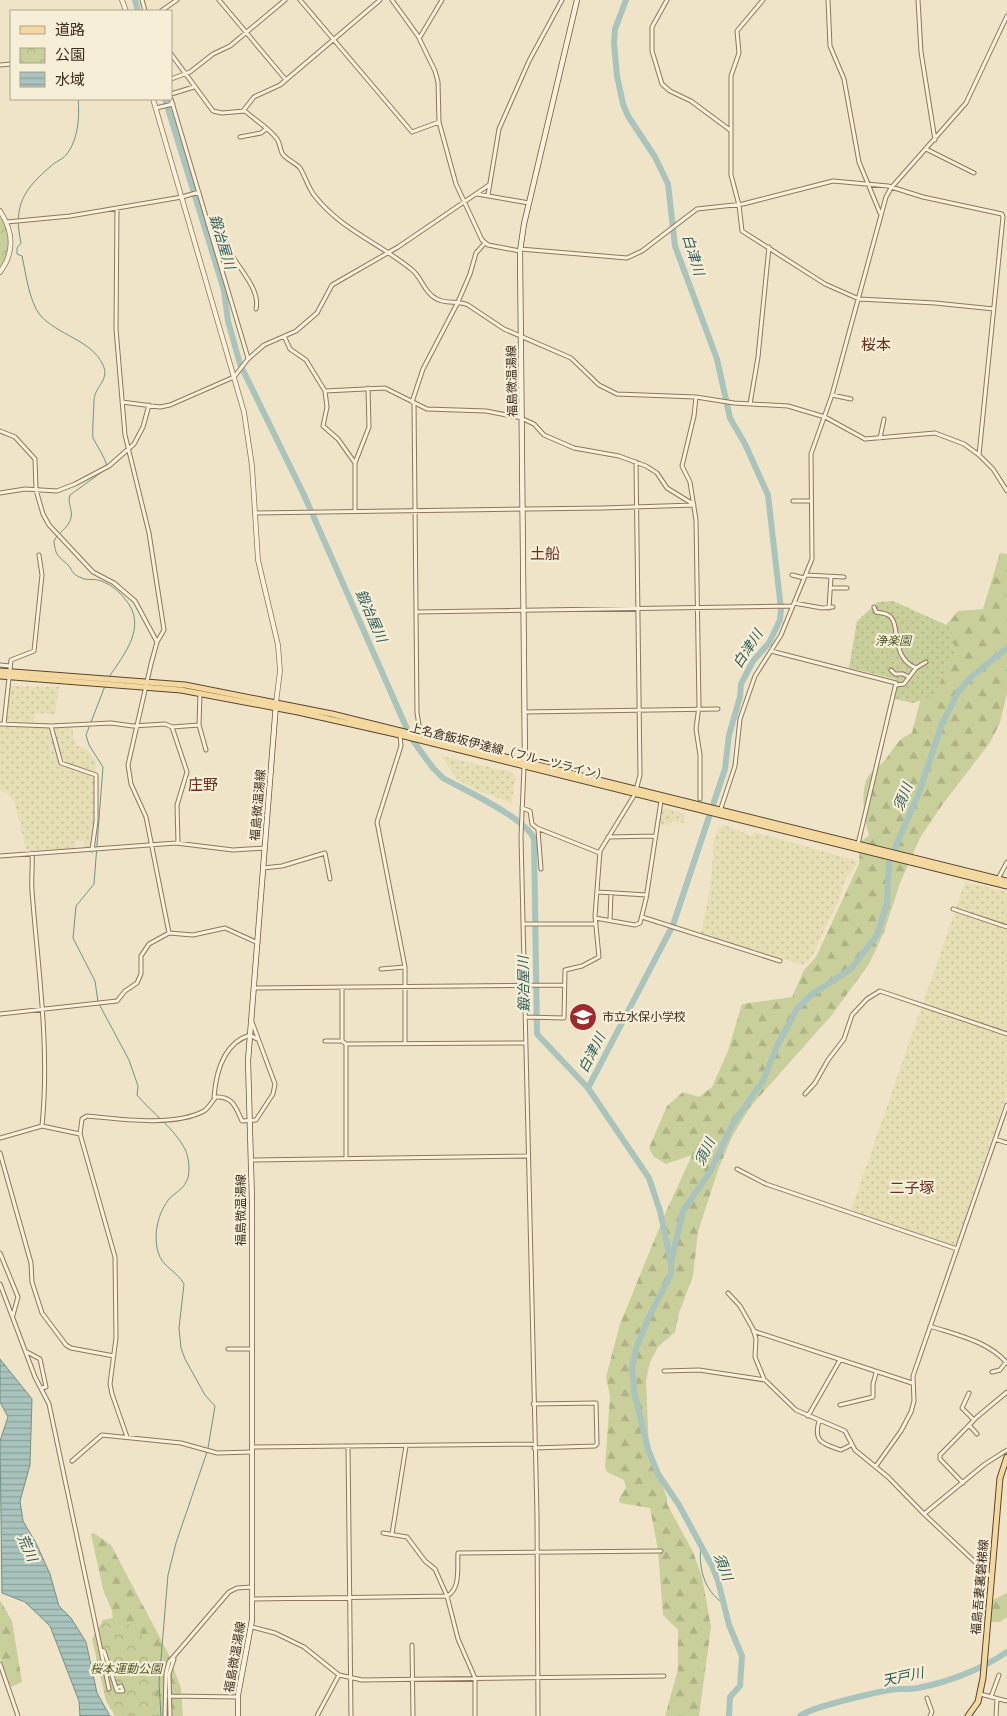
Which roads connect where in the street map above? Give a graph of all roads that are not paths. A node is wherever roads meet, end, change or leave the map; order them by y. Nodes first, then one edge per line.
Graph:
1 (177, 0) edge
2 (219, 0) edge
3 (285, 0) edge
4 (300, 0) edge
5 (380, 0) edge
6 (392, 0) edge
7 (442, 0) edge
8 (562, 0) edge
9 (577, 0) edge
10 (667, 0) edge
11 (763, 0) edge
12 (828, 0) edge
13 (918, 0) edge
14 (162, 10) edge
15 (1007, 16) edge
16 (246, 33) junction
17 (419, 38) junction
18 (333, 40) junction
19 (172, 55) edge
20 (185, 74) junction
21 (172, 78) edge
22 (286, 80) junction
23 (194, 87) junction
24 (172, 94) edge
25 (154, 100) edge
26 (171, 100) edge
27 (171, 104) junction
28 (158, 108) junction
29 (242, 111) junction
30 (439, 122) junction
31 (266, 129) junction
32 (731, 130) junction
33 (240, 137) dead end
34 (935, 140) junction
35 (926, 150) junction
36 (974, 173) dead end
37 (867, 182) junction
38 (489, 185) junction
39 (892, 188) junction
40 (198, 192) junction
41 (477, 194) junction
42 (488, 194) junction
43 (184, 196) junction
44 (464, 201) junction
45 (530, 203) junction
46 (739, 205) junction
47 (117, 208) junction
48 (0, 211) edge
49 (881, 214) junction
50 (7, 222) junction
51 (208, 225) junction
52 (485, 243) junction
53 (769, 247) junction
54 (520, 250) junction
55 (388, 252) junction
56 (236, 263) junction
57 (221, 265) junction
58 (0, 272) edge
59 (857, 298) junction
60 (458, 302) junction
61 (256, 309) dead end
62 (994, 309) junction
63 (284, 336) junction
64 (522, 337) junction
65 (247, 361) junction
66 (234, 377) junction
67 (368, 388) junction
68 (325, 391) junction
69 (832, 395) junction
70 (696, 398) junction
71 (851, 399) dead end
72 (122, 402) junction
73 (413, 402) junction
74 (750, 404) junction
75 (149, 405) junction
76 (824, 417) junction
77 (522, 418) junction
78 (884, 419) dead end
79 (0, 431) edge
80 (880, 438) junction
81 (128, 451) junction
82 (979, 455) junction
83 (636, 462) junction
84 (355, 463) junction
85 (36, 490) junction
86 (1007, 491) edge
87 (0, 493) edge
88 (793, 501) dead end
89 (811, 501) junction
90 (694, 505) junction
91 (637, 508) junction
92 (522, 509) junction
93 (415, 511) junction
94 (355, 512) junction
95 (254, 513) junction
96 (39, 555) dead end
97 (792, 575) dead end
98 (805, 576) junction
99 (831, 576) junction
100 (844, 577) dead end
101 (832, 588) junction
102 (847, 588) dead end
103 (793, 605) junction
104 (874, 607) dead end
105 (637, 608) junction
106 (696, 608) junction
107 (523, 609) junction
108 (416, 612) junction
109 (157, 642) junction
110 (770, 651) junction
111 (926, 662) dead end
112 (0, 665) edge
113 (10, 666) junction
114 (916, 668) junction
115 (891, 670) dead end
116 (0, 672) edge
117 (9, 674) junction
118 (0, 676) edge
119 (908, 678) junction
120 (146, 685) junction
121 (896, 685) junction
122 (200, 693) junction
123 (276, 706) junction
124 (697, 709) junction
125 (718, 709) dead end
126 (639, 710) junction
127 (524, 712) junction
128 (2, 724) edge
129 (50, 726) junction
130 (135, 726) junction
131 (198, 726) junction
132 (172, 727) junction
133 (401, 733) junction
134 (420, 738) junction
135 (206, 750) dead end
136 (525, 764) junction
137 (636, 791) junction
138 (661, 800) junction
139 (700, 804) junction
140 (522, 808) junction
141 (719, 812) junction
142 (538, 829) junction
143 (655, 836) junction
144 (608, 837) junction
145 (178, 843) junction
146 (858, 844) junction
147 (151, 846) junction
148 (265, 848) junction
149 (92, 850) junction
150 (879, 852) junction
151 (32, 853) junction
152 (600, 853) junction
153 (0, 856) edge
154 (1007, 862) edge
155 (263, 868) junction
156 (541, 869) dead end
157 (330, 879) dead end
158 (997, 881) junction
159 (1007, 881) edge
160 (1007, 886) edge
161 (598, 892) junction
162 (611, 893) junction
163 (647, 895) junction
164 (953, 909) dead end
165 (642, 917) junction
166 (596, 918) junction
167 (610, 920) junction
168 (523, 924) junction
169 (596, 924) junction
170 (1007, 927) edge
171 (169, 933) junction
172 (258, 943) junction
173 (780, 960) dead end
174 (405, 967) junction
175 (382, 969) dead end
176 (524, 985) junction
177 (564, 985) junction
178 (405, 987) junction
179 (254, 988) junction
180 (342, 988) junction
181 (44, 1010) junction
182 (0, 1014) edge
183 (525, 1017) junction
184 (251, 1021) junction
185 (1007, 1034) edge
186 (250, 1035) junction
187 (258, 1039) junction
188 (325, 1041) dead end
189 (342, 1041) junction
190 (405, 1043) junction
191 (526, 1043) junction
192 (346, 1044) junction
193 (805, 1094) dead end
194 (214, 1098) junction
195 (1007, 1105) edge
196 (249, 1122) junction
197 (42, 1126) junction
198 (80, 1134) junction
199 (0, 1138) edge
200 (996, 1139) junction
201 (1007, 1143) edge
202 (0, 1153) edge
203 (527, 1156) junction
204 (346, 1158) junction
205 (251, 1160) junction
206 (737, 1169) dead end
207 (956, 1249) junction
208 (0, 1253) edge
209 (0, 1284) edge
210 (728, 1293) dead end
211 (13, 1316) junction
212 (930, 1326) junction
213 (753, 1331) junction
214 (228, 1349) dead end
215 (252, 1349) junction
216 (27, 1352) junction
217 (114, 1356) junction
218 (840, 1360) junction
219 (1006, 1363) edge
220 (664, 1371) dead end
221 (876, 1372) junction
222 (992, 1372) dead end
223 (764, 1379) junction
224 (912, 1383) junction
225 (41, 1388) junction
226 (1007, 1392) edge
227 (969, 1393) dead end
228 (533, 1404) junction
229 (840, 1405) dead end
230 (808, 1416) junction
231 (974, 1420) junction
232 (819, 1421) junction
233 (968, 1425) junction
234 (977, 1434) dead end
235 (127, 1437) junction
236 (851, 1445) junction
237 (348, 1446) junction
238 (406, 1446) junction
239 (534, 1446) junction
240 (253, 1450) junction
241 (1007, 1450) edge
242 (1007, 1457) edge
243 (72, 1461) dead end
244 (876, 1466) junction
245 (963, 1483) junction
246 (924, 1514) junction
247 (383, 1533) dead end
248 (392, 1534) junction
249 (661, 1551) dead end
250 (537, 1553) junction
251 (991, 1577) junction
252 (252, 1587) junction
253 (447, 1596) junction
254 (349, 1597) junction
255 (252, 1599) junction
256 (252, 1627) junction
257 (412, 1645) dead end
258 (101, 1650) junction
259 (176, 1654) junction
260 (0, 1664) edge
261 (339, 1675) junction
262 (999, 1675) dead end
263 (664, 1676) dead end
264 (351, 1678) junction
265 (474, 1678) junction
266 (537, 1678) junction
267 (412, 1679) junction
268 (109, 1688) dead end
269 (117, 1688) dead end
270 (980, 1694) junction
271 (169, 1696) junction
272 (238, 1697) junction
273 (991, 1697) junction
274 (927, 1698) dead end
275 (997, 1699) junction
276 (1007, 1701) edge
277 (18, 1716) edge
278 (166, 1716) edge
279 (170, 1716) edge
280 (238, 1716) edge
281 (317, 1716) edge
282 (351, 1716) edge
283 (413, 1716) edge
284 (475, 1716) edge
285 (538, 1716) edge
286 (930, 1716) edge
287 (968, 1716) edge
288 (996, 1716) edge

1 - 14 street
2 - 16 street
3 - 16 street
4 - 18 street
5 - 18 street
6 - 17 street
7 - 17 street
8 - 38 street
9 - 45 main road, 福島微温湯線
10 - 32 street
11 - 32 street
12 - 37 street
13 - 34 street
15 - 34 street
16 - 20 street
16 - 22 street
17 - 30 street
18 - 22 street
18 - 30 street
19 - 20 street
20 - 21 street
20 - 23 street
22 - 29 street
23 - 24 street
23 - 29 street
25 - 28 street
26 - 27 street
27 - 28 street
27 - 40 street
28 - 43 street
29 - 31 street
30 - 44 street
31 - 33 street
31 - 55 street
32 - 46 street
34 - 35 street
35 - 36 street
35 - 39 street
37 - 39 street
37 - 46 street
37 - 49 street
38 - 41 street
38 - 42 street
39 - 49 street
39 - 62 street
40 - 43 street
40 - 51 street
41 - 42 street
41 - 44 street
42 - 45 street
43 - 47 street
43 - 66 street
44 - 52 street
44 - 55 street
45 - 54 main road, 福島微温湯線
46 - 53 street
46 - 54 street
47 - 50 street
47 - 72 street
48 - 50 street
49 - 59 street
50 - 58 street
51 - 56 street
51 - 57 street
52 - 54 street
52 - 60 street
53 - 59 street
53 - 74 street
54 - 64 main road, 福島微温湯線
55 - 60 street
55 - 63 street
56 - 57 street
56 - 61 street
57 - 65 street
59 - 62 street
59 - 69 street
60 - 64 street
60 - 73 street
62 - 82 street
63 - 65 street
63 - 68 street
64 - 70 street
64 - 77 main road, 福島微温湯線
65 - 66 street
66 - 75 street
66 - 95 street
67 - 68 street
67 - 73 street
67 - 84 street
68 - 84 street
69 - 71 street
69 - 76 street
70 - 74 street
70 - 90 street
72 - 75 street
72 - 81 street
73 - 77 street
73 - 93 street
74 - 76 street
75 - 81 street
76 - 80 street
76 - 89 street
77 - 83 street
77 - 92 main road, 福島微温湯線
78 - 80 street
79 - 85 street
80 - 82 street
81 - 85 street
81 - 109 street
82 - 86 street
83 - 90 street
83 - 91 street
84 - 94 street
85 - 87 street
85 - 109 street
88 - 89 street
89 - 98 street
90 - 91 street
90 - 106 street
91 - 92 street
91 - 105 street
92 - 93 street
92 - 107 main road, 福島微温湯線
93 - 94 street
93 - 108 street
94 - 95 street
95 - 123 street
96 - 113 street
97 - 98 street
98 - 99 street
98 - 103 street
99 - 100 street
99 - 101 street
101 - 102 street
101 - 103 street
103 - 106 street
103 - 110 street
104 - 114 street
105 - 106 street
105 - 107 street
105 - 126 street
106 - 124 street
107 - 108 street
107 - 127 main road, 福島微温湯線
108 - 134 street
109 - 120 street
110 - 121 street
110 - 141 street
111 - 114 street
112 - 113 street
113 - 117 street
114 - 119 street
115 - 119 street
116 - 117 main road, 上名倉飯坂伊達線（フルーツライン）
117 - 118 main road, 上名倉飯坂伊達線（フルーツライン）
117 - 120 main road, 上名倉飯坂伊達線（フルーツライン）
117 - 128 street
119 - 121 street
120 - 122 main road, 上名倉飯坂伊達線（フルーツライン）
120 - 123 main road, 上名倉飯坂伊達線（フルーツライン）
120 - 130 street
121 - 146 street
122 - 123 main road, 上名倉飯坂伊達線（フルーツライン）
122 - 131 street
123 - 133 main road, 上名倉飯坂伊達線（フルーツライン）
123 - 148 main road, 福島微温湯線
124 - 125 street
124 - 126 street
124 - 139 street
126 - 127 street
126 - 137 street
127 - 136 main road, 福島微温湯線
128 - 129 street
129 - 130 street
129 - 149 street
130 - 132 street
130 - 147 street
131 - 132 street
131 - 135 street
132 - 145 street
133 - 134 main road, 上名倉飯坂伊達線（フルーツライン）
133 - 174 street
134 - 136 main road, 上名倉飯坂伊達線（フルーツライン）
136 - 137 main road, 上名倉飯坂伊達線（フルーツライン）
136 - 140 street
137 - 138 main road, 上名倉飯坂伊達線（フルーツライン）
137 - 139 main road, 上名倉飯坂伊達線（フルーツライン）
137 - 144 street
138 - 139 main road, 上名倉飯坂伊達線（フルーツライン）
138 - 143 street
139 - 141 main road, 上名倉飯坂伊達線（フルーツライン）
140 - 142 street
140 - 168 street
141 - 146 main road, 上名倉飯坂伊達線（フルーツライン）
141 - 150 main road, 上名倉飯坂伊達線（フルーツライン）
142 - 152 street
142 - 156 street
143 - 144 street
143 - 163 street
144 - 152 street
145 - 147 street
145 - 148 street
146 - 150 main road, 上名倉飯坂伊達線（フルーツライン）
147 - 149 street
147 - 171 street
148 - 155 main road, 福島微温湯線
149 - 151 street
150 - 158 main road, 上名倉飯坂伊達線（フルーツライン）
151 - 153 street
151 - 181 street
152 - 161 street
154 - 158 street
155 - 157 street
155 - 172 main road, 福島微温湯線
158 - 159 main road, 上名倉飯坂伊達線（フルーツライン）
158 - 160 main road, 上名倉飯坂伊達線（フルーツライン）
161 - 162 street
161 - 166 street
162 - 163 street
162 - 167 street
163 - 165 street
164 - 170 street
165 - 167 street
165 - 173 street
166 - 167 street
166 - 169 street
168 - 169 street
168 - 176 street
169 - 177 street
171 - 172 street
171 - 181 street
172 - 179 main road, 福島微温湯線
174 - 175 street
174 - 178 street
176 - 177 street
176 - 178 street
176 - 183 street
177 - 183 street
178 - 180 street
178 - 190 street
179 - 180 street
179 - 184 main road, 福島微温湯線
180 - 189 street
181 - 182 street
181 - 197 street
183 - 191 street
184 - 186 main road, 福島微温湯線
184 - 187 street
185 - 193 street
186 - 187 street
186 - 194 street
186 - 196 main road, 福島微温湯線
187 - 196 street
188 - 189 street
189 - 192 street
190 - 191 street
190 - 192 street
191 - 203 street
192 - 204 street
194 - 196 street
194 - 198 street
195 - 200 street
196 - 205 main road, 福島微温湯線
197 - 198 street
197 - 199 street
198 - 217 street
200 - 201 street
200 - 207 street
202 - 217 street
203 - 204 street
203 - 228 street
204 - 205 street
205 - 215 main road, 福島微温湯線
206 - 207 street
207 - 212 street
208 - 211 street
209 - 211 street
210 - 213 street
211 - 216 street
212 - 219 street
212 - 224 street
213 - 218 street
213 - 223 street
214 - 215 street
215 - 240 main road, 福島微温湯線
216 - 225 street
216 - 225 street
217 - 235 street
218 - 221 street
218 - 230 street
219 - 222 street
220 - 223 street
221 - 224 street
221 - 229 street
223 - 230 street
224 - 244 street
225 - 258 street
226 - 231 street
227 - 231 street
228 - 239 street
228 - 239 street
230 - 232 street
231 - 233 street
232 - 236 street
232 - 236 street
233 - 234 street
233 - 245 street
235 - 240 street
235 - 243 street
236 - 244 street
237 - 238 street
237 - 240 street
237 - 254 street
238 - 239 street
238 - 248 street
239 - 250 street
240 - 252 main road, 福島微温湯線
241 - 245 street
242 - 251 main road, 福島吾妻裏磐梯線
244 - 246 street
245 - 246 street
246 - 251 street
247 - 248 street
248 - 253 street
249 - 250 street
250 - 253 street
250 - 266 street
251 - 270 main road, 福島吾妻裏磐梯線
252 - 255 main road, 福島微温湯線
252 - 259 street
253 - 254 street
253 - 265 street
254 - 255 street
254 - 264 street
255 - 256 main road, 福島微温湯線
256 - 261 street
256 - 272 main road, 福島微温湯線
257 - 267 street
258 - 268 street
258 - 269 street
259 - 271 street
259 - 278 street
260 - 277 street
261 - 264 street
261 - 281 street
262 - 273 street
263 - 266 street
264 - 267 street
264 - 282 street
265 - 266 street
265 - 267 street
265 - 284 street
266 - 285 street
267 - 283 street
270 - 273 street
270 - 287 main road, 福島吾妻裏磐梯線
271 - 272 street
271 - 279 street
272 - 280 main road, 福島微温湯線
273 - 275 street
274 - 286 street
275 - 276 street
275 - 288 street

